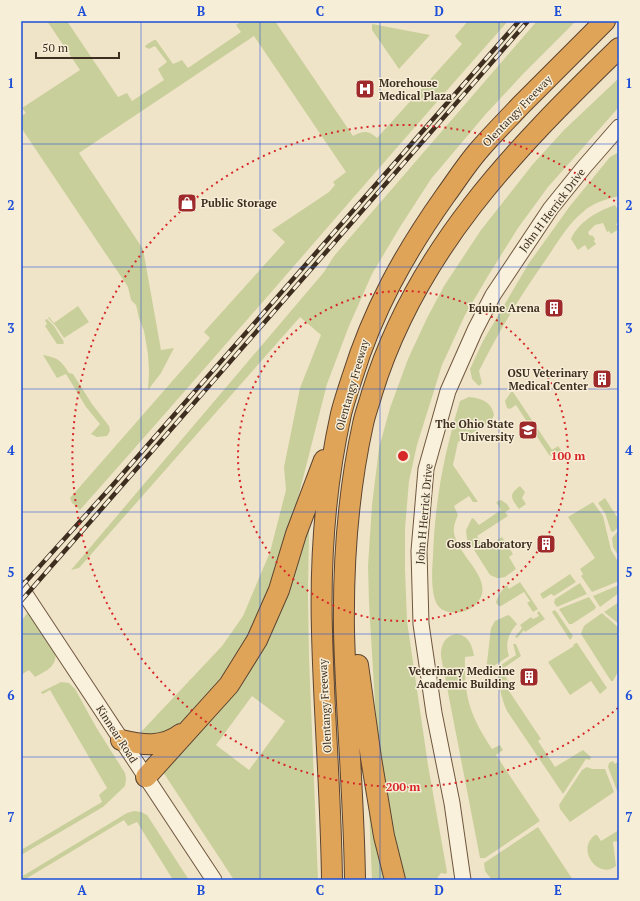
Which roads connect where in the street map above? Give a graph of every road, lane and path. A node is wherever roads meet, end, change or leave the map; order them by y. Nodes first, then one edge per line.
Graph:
1 (606, 21) edge
2 (619, 48) edge
3 (619, 127) edge
4 (341, 413) junction
5 (346, 552) junction
6 (21, 588) edge
7 (195, 723) junction
8 (121, 740) junction
9 (146, 777) junction
10 (393, 875) edge
11 (355, 878) edge
12 (332, 879) edge
13 (214, 880) edge
14 (463, 880) edge

1 - 4 highway, Olentangy Freeway
2 - 5 highway, Olentangy Freeway
3 - 14 street, John H Herrick Drive
4 - 7 highway
4 - 12 highway, Olentangy Freeway
5 - 10 highway
5 - 11 highway, Olentangy Freeway
6 - 8 street, Kinnear Road
7 - 8 highway
7 - 9 highway
8 - 9 street, Kinnear Road
9 - 13 street, Kinnear Road

